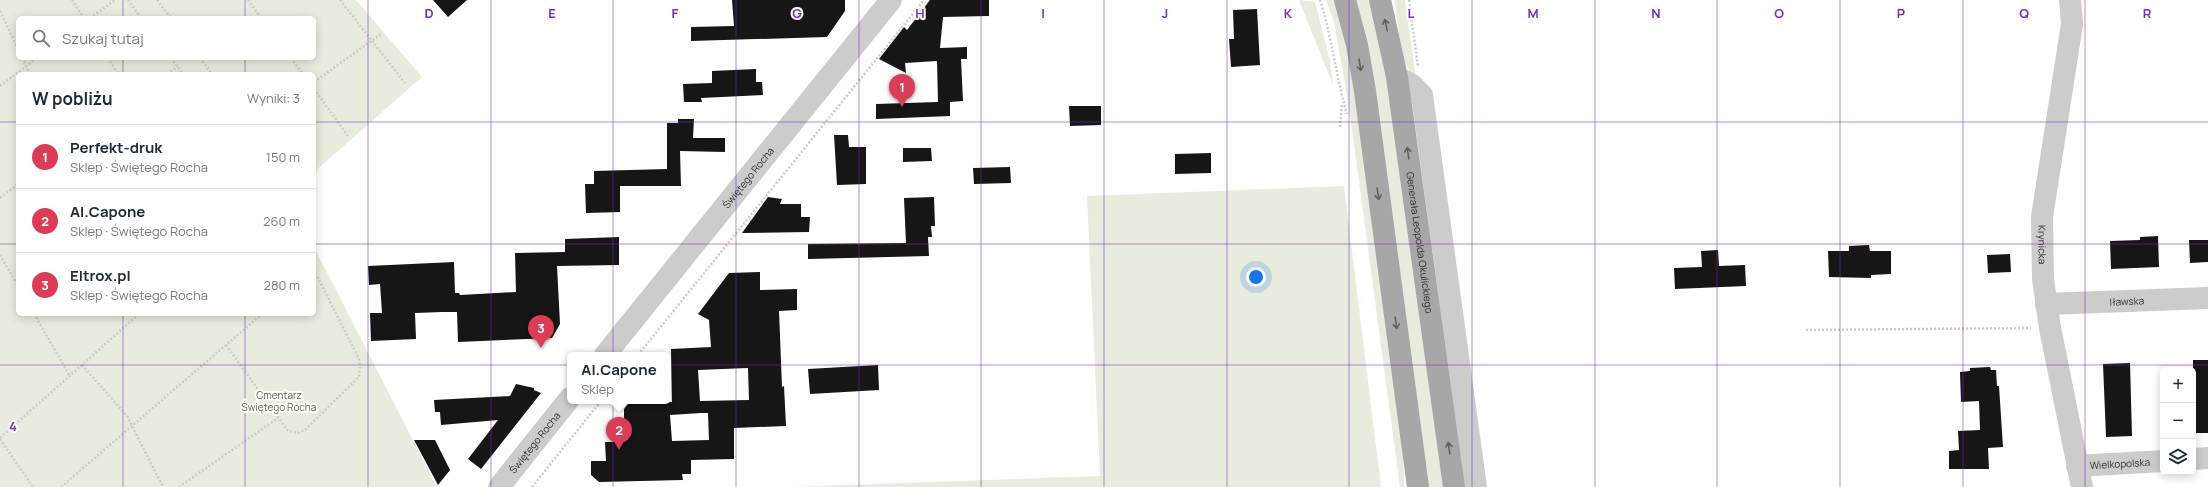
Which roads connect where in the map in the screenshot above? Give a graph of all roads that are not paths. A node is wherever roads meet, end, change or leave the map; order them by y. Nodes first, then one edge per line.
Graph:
1 (890, 0) edge
2 (1345, 0) edge
3 (1380, 0) edge
4 (2070, 0) edge
5 (1397, 77) junction
6 (2208, 298) edge
7 (2046, 304) junction
8 (607, 352) edge
9 (567, 402) edge
10 (2208, 458) edge
11 (2196, 459) edge
12 (2160, 462) edge
13 (2079, 477) edge
14 (499, 487) edge
15 (1418, 487) edge
16 (1454, 487) edge
17 (1476, 487) edge

1 - 8 street, Świętego Rocha
2 -> 15 main road
5 -> 3 main road, Generała Leopolda Okulickiego
4 - 7 street, Krynicka
16 -> 5 main road, Generała Leopolda Okulickiego
5 - 17 street
6 - 7 street, Iławska
7 - 13 street, Krynicka
9 - 14 street, Świętego Rocha
10 - 11 street
12 - 13 street, Wielkopolska

